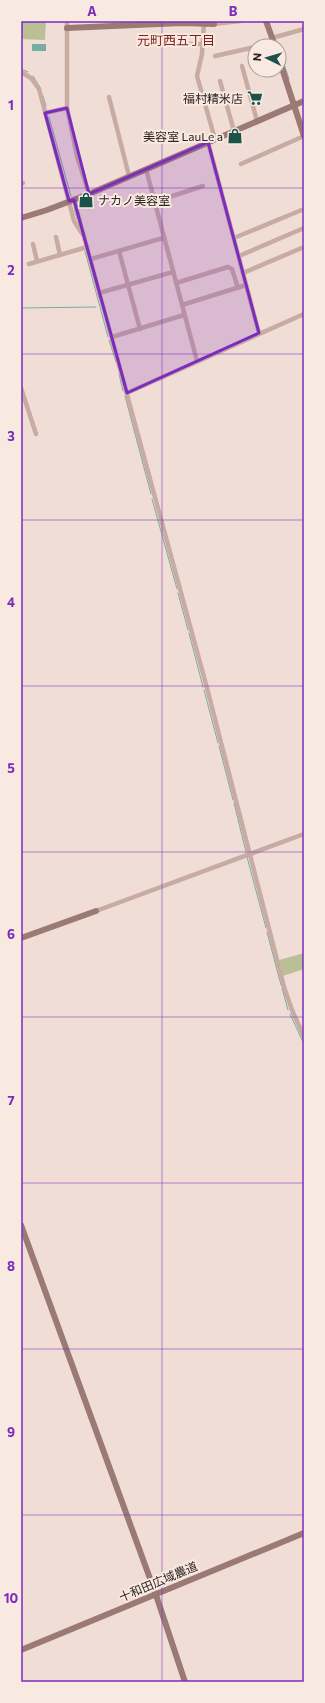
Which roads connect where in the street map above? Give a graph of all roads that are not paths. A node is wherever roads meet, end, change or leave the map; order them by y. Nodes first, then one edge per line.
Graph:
1 (240, 21) edge
2 (266, 21) edge
3 (182, 22) edge
4 (215, 22) edge
5 (204, 23) junction
6 (67, 24) edge
7 (304, 30) edge
8 (272, 38) edge
9 (284, 38) edge
10 (184, 44) dead end
11 (203, 44) junction
12 (247, 49) edge
13 (215, 56) dead end
14 (242, 66) dead end
15 (21, 72) edge
16 (285, 78) edge
17 (220, 81) dead end
18 (109, 97) dead end
19 (304, 101) edge
20 (294, 105) junction
21 (67, 108) junction
22 (46, 113) junction
23 (257, 121) junction
24 (234, 131) junction
25 (304, 136) edge
26 (211, 141) junction
27 (241, 164) dead end
28 (146, 169) junction
29 (129, 176) junction
30 (203, 186) dead end
31 (89, 194) junction
32 (72, 201) junction
33 (154, 202) junction
34 (304, 209) edge
35 (21, 218) edge
36 (304, 228) edge
37 (56, 237) dead end
38 (163, 238) junction
39 (234, 238) junction
40 (33, 244) dead end
41 (87, 247) junction
42 (304, 247) edge
43 (119, 251) junction
44 (60, 255) junction
45 (239, 256) junction
46 (91, 258) junction
47 (37, 261) junction
48 (29, 264) dead end
49 (173, 272) junction
50 (243, 273) junction
51 (176, 283) junction
52 (129, 285) junction
53 (246, 285) junction
54 (238, 288) junction
55 (99, 292) junction
56 (182, 305) junction
57 (304, 314) edge
58 (184, 315) junction
59 (140, 329) junction
60 (259, 333) junction
61 (112, 338) junction
62 (197, 361) junction
63 (21, 388) edge
64 (127, 393) junction
65 (36, 434) dead end
66 (304, 834) edge
67 (249, 854) junction
68 (96, 911) joint
69 (21, 938) edge
70 (304, 1037) edge
71 (21, 1225) edge
72 (304, 1533) edge
73 (156, 1595) junction
74 (21, 1650) edge
75 (185, 1682) edge

1 - 4 street
2 - 8 street
3 - 5 street
3 - 6 street
4 - 5 street
5 - 11 street
6 - 21 street
7 - 9 street
10 - 11 street
11 - 26 street
12 - 13 street
14 - 23 street
15 - 22 street
16 - 20 street
17 - 24 street
18 - 29 street
19 - 20 street
20 - 23 street
20 - 25 street
21 - 22 street
21 - 31 street
22 - 32 street
23 - 24 street
24 - 26 street
25 - 27 street
26 - 28 street
26 - 39 street
28 - 29 street
28 - 33 street
29 - 31 street
30 - 33 street
31 - 32 street
32 - 35 street
32 - 41 street
33 - 38 street
34 - 39 street
36 - 45 street
37 - 44 street
38 - 43 street
38 - 49 street
39 - 45 street
40 - 47 street
41 - 44 street
41 - 46 street
42 - 50 street
43 - 46 street
43 - 52 street
44 - 47 street
45 - 50 street
46 - 55 street
47 - 48 street
49 - 51 street
49 - 52 street
50 - 53 street
51 - 54 street
51 - 56 street
52 - 55 street
52 - 59 street
53 - 54 street
53 - 60 street
54 - 56 street
55 - 61 street
56 - 58 street
57 - 60 street
58 - 59 street
58 - 62 street
59 - 61 street
60 - 62 street
61 - 64 street
62 - 64 street
63 - 65 street
64 - 67 street
66 - 67 street
67 - 68 street
67 - 70 street
68 - 69 street
71 - 73 street
72 - 73 street, 十和田広域農道
73 - 74 street, 十和田広域農道
73 - 75 street

